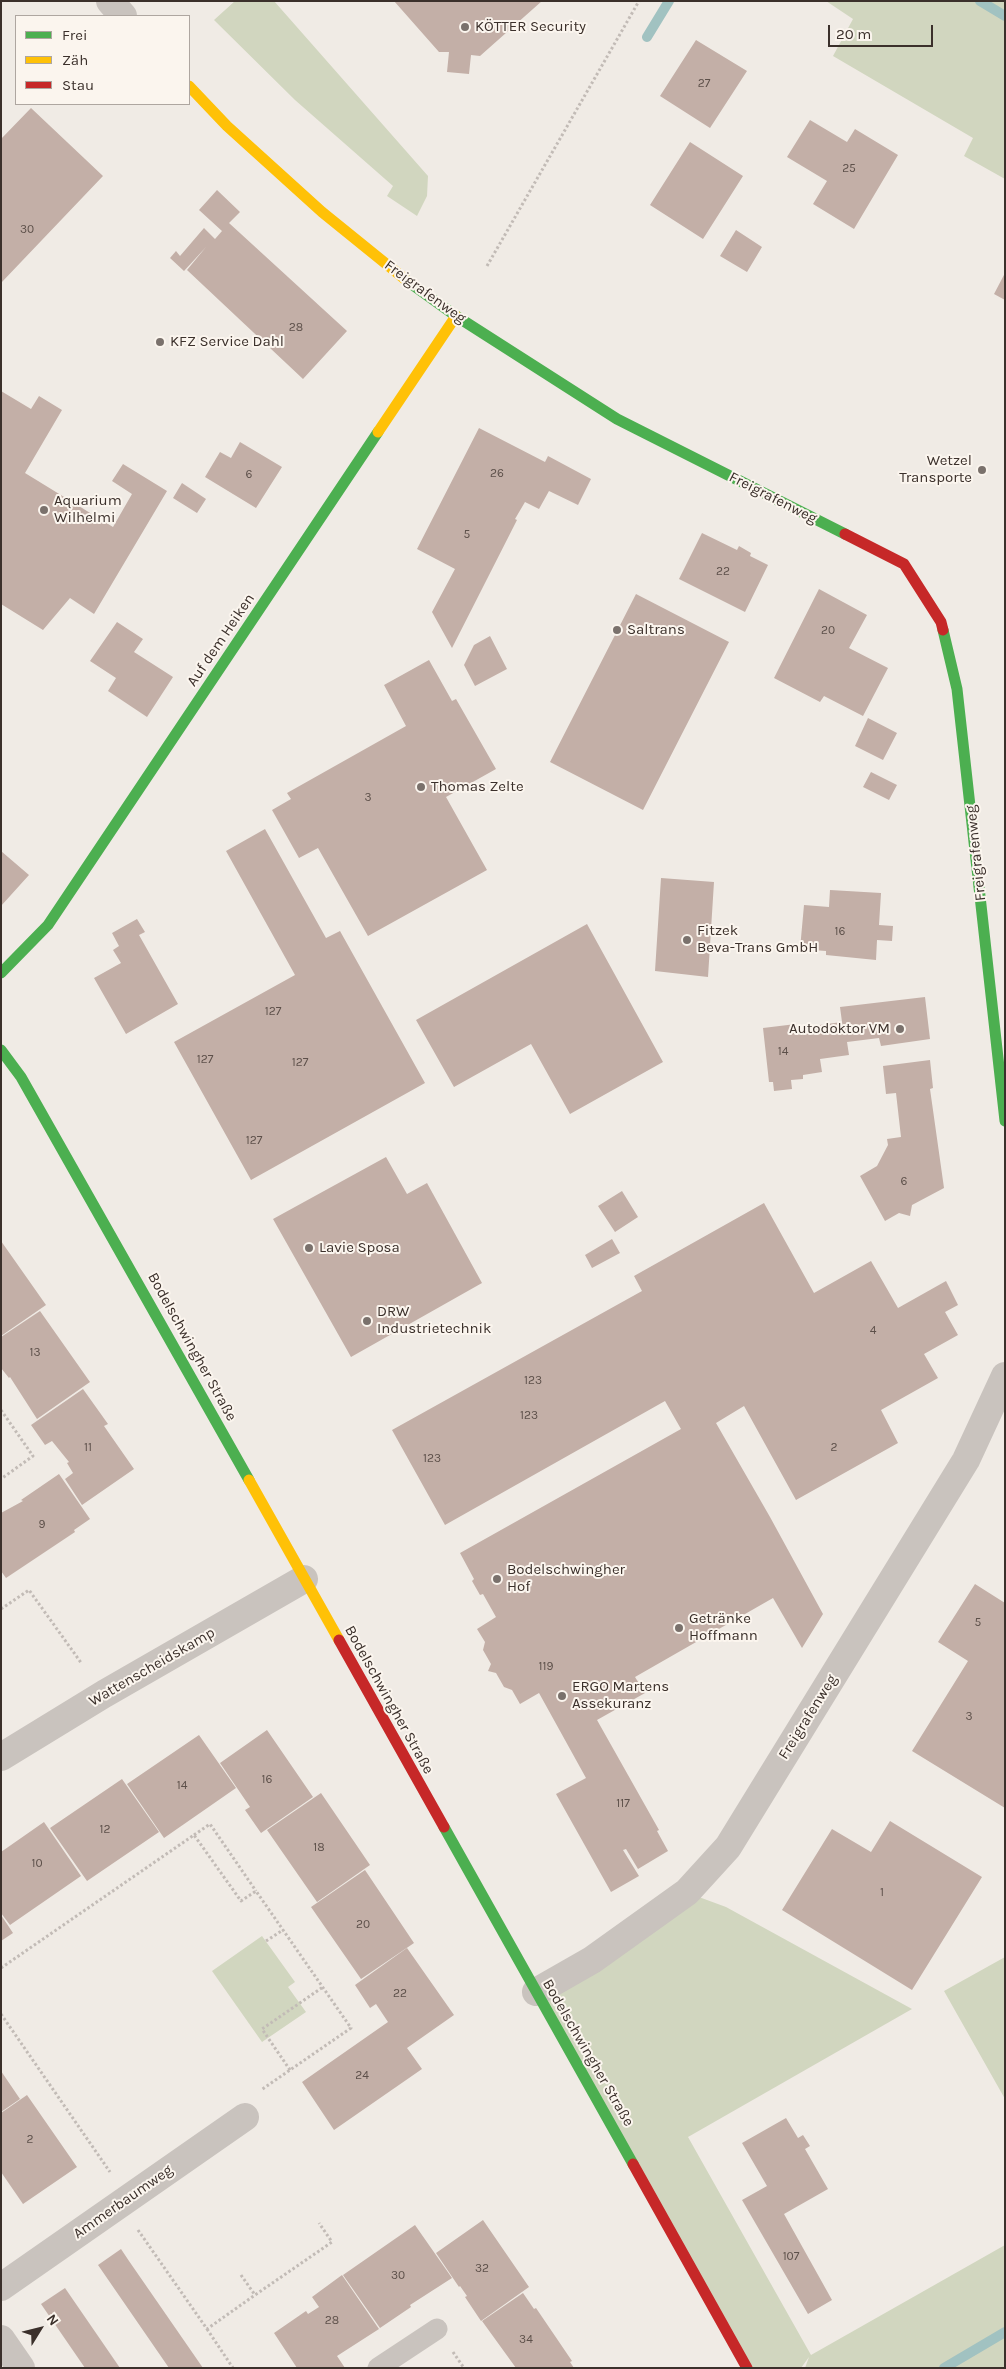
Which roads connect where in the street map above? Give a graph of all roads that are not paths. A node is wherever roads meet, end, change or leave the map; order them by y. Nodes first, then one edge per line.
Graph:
1 (110, 1) edge
2 (122, 15) edge
3 (190, 87) edge
4 (456, 316) junction
5 (1, 973) edge
6 (1, 1050) edge
7 (1005, 1121) edge
8 (1005, 1376) edge
9 (304, 1579) junction
10 (1, 1757) edge
11 (536, 1992) junction
12 (245, 2117) road end
13 (1, 2287) edge
14 (437, 2329) dead end
15 (1, 2339) edge
16 (21, 2368) edge
17 (378, 2368) edge
18 (747, 2368) edge

1 - 2 street
3 - 4 street, Freigrafenweg
4 - 5 street, Auf dem Heiken
4 - 7 street, Freigrafenweg
6 - 9 street, Bodelschwingher Straße
8 - 11 street, Freigrafenweg
9 - 10 street, Wattenscheidskamp
9 - 11 street, Bodelschwingher Straße
11 - 18 street, Bodelschwingher Straße
12 - 13 street, Ammerbaumweg
14 - 17 lane
15 - 16 street

